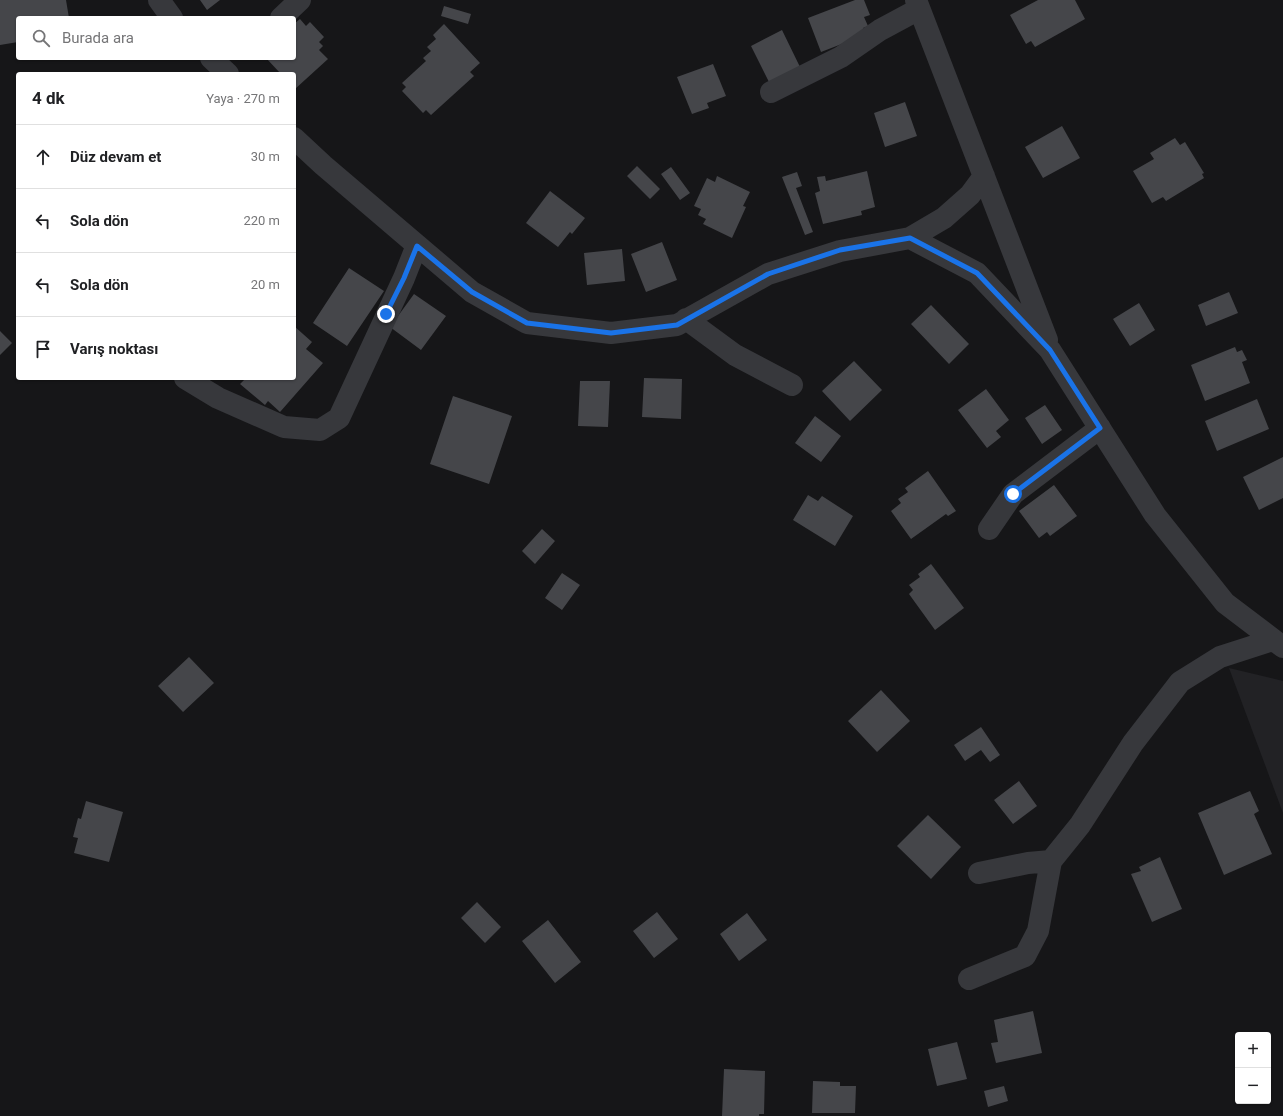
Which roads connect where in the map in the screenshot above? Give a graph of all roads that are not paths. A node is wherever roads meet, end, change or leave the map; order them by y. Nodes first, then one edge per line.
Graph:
1 (159, 0) edge
2 (300, 0) edge
3 (918, 4) edge
4 (171, 16) edge
5 (283, 16) edge
6 (771, 92) dead end
7 (296, 140) edge
8 (984, 176) junction
9 (910, 238) junction
10 (417, 246) junction
11 (686, 320) junction
12 (1050, 350) junction
13 (188, 380) edge
14 (792, 385) dead end
15 (1100, 428) junction
16 (989, 529) dead end
17 (1278, 643) edge
18 (1051, 861) junction
19 (979, 873) dead end
20 (969, 979) dead end

1 - 4 street
2 - 5 street
3 - 6 street
3 - 8 street
7 - 10 street
8 - 9 street
8 - 12 street
9 - 11 street
9 - 12 street
10 - 11 street
10 - 13 street
11 - 14 street
12 - 15 street
15 - 16 street
15 - 17 street
17 - 18 street
18 - 19 street
18 - 20 street

